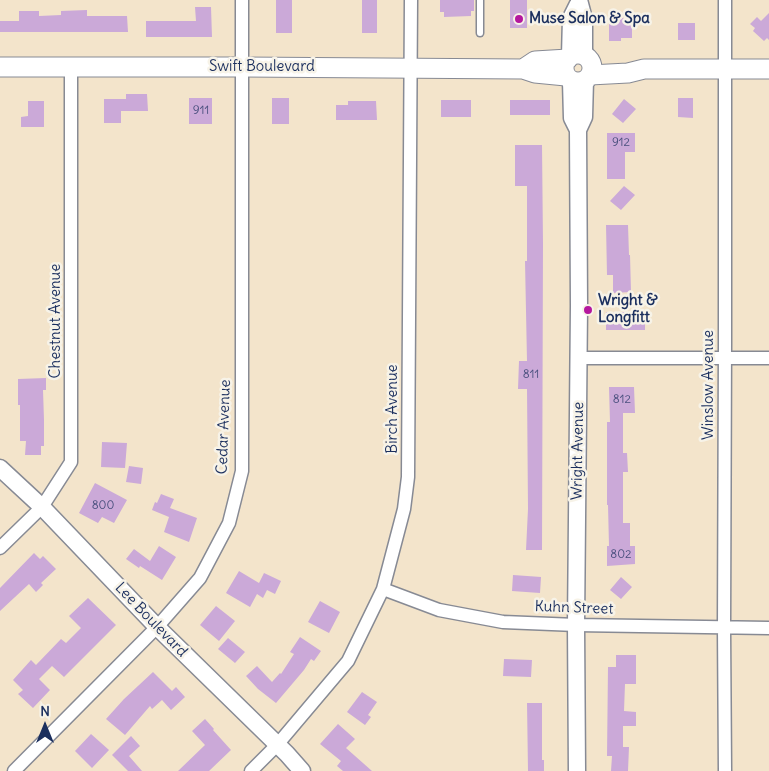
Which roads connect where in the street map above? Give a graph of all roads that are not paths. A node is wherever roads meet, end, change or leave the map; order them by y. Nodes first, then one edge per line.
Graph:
1 (242, 0) edge
2 (411, 0) edge
3 (480, 0) edge
4 (725, 0) edge
5 (579, 1) edge
6 (480, 33) dead end
7 (0, 67) edge
8 (71, 67) junction
9 (242, 67) junction
10 (578, 68) junction
11 (412, 69) junction
12 (724, 69) junction
13 (769, 69) edge
14 (579, 358) junction
15 (725, 358) junction
16 (769, 358) edge
17 (0, 468) edge
18 (42, 507) junction
19 (0, 548) edge
20 (383, 589) junction
21 (576, 625) junction
22 (158, 627) junction
23 (724, 628) junction
24 (769, 628) edge
25 (277, 745) junction
26 (14, 771) edge
27 (251, 771) edge
28 (302, 771) edge
29 (578, 771) edge
30 (724, 771) edge

1 - 9 street, Cedar Avenue
2 - 11 street, Birch Avenue
3 - 6 lane
4 - 12 street, Winslow Avenue
5 - 10 street, Wright Avenue
7 - 8 main road, Swift Boulevard
8 - 9 main road, Swift Boulevard
8 - 18 street, Chestnut Avenue
9 - 11 main road, Swift Boulevard
9 - 22 street, Cedar Avenue
10 - 11 main road, Swift Boulevard
10 - 12 main road, Swift Boulevard
10 - 14 street, Wright Avenue
11 - 20 street, Birch Avenue
12 - 13 main road, Swift Boulevard
12 - 15 street, Winslow Avenue
14 - 15 street
14 - 21 street, Wright Avenue
15 - 16 street
15 - 23 street, Winslow Avenue
17 - 18 street, Lee Boulevard
18 - 19 street, Chestnut Avenue
18 - 22 street, Lee Boulevard
20 - 21 street, Kuhn Street
20 - 25 street, Birch Avenue
21 - 23 street, Kuhn Street
21 - 29 street, Wright Avenue
22 - 25 street, Lee Boulevard
22 - 26 street, Cedar Avenue
23 - 24 street, Kuhn Street
23 - 30 street, Winslow Avenue
25 - 27 street, Birch Avenue
25 - 28 street, Lee Boulevard

